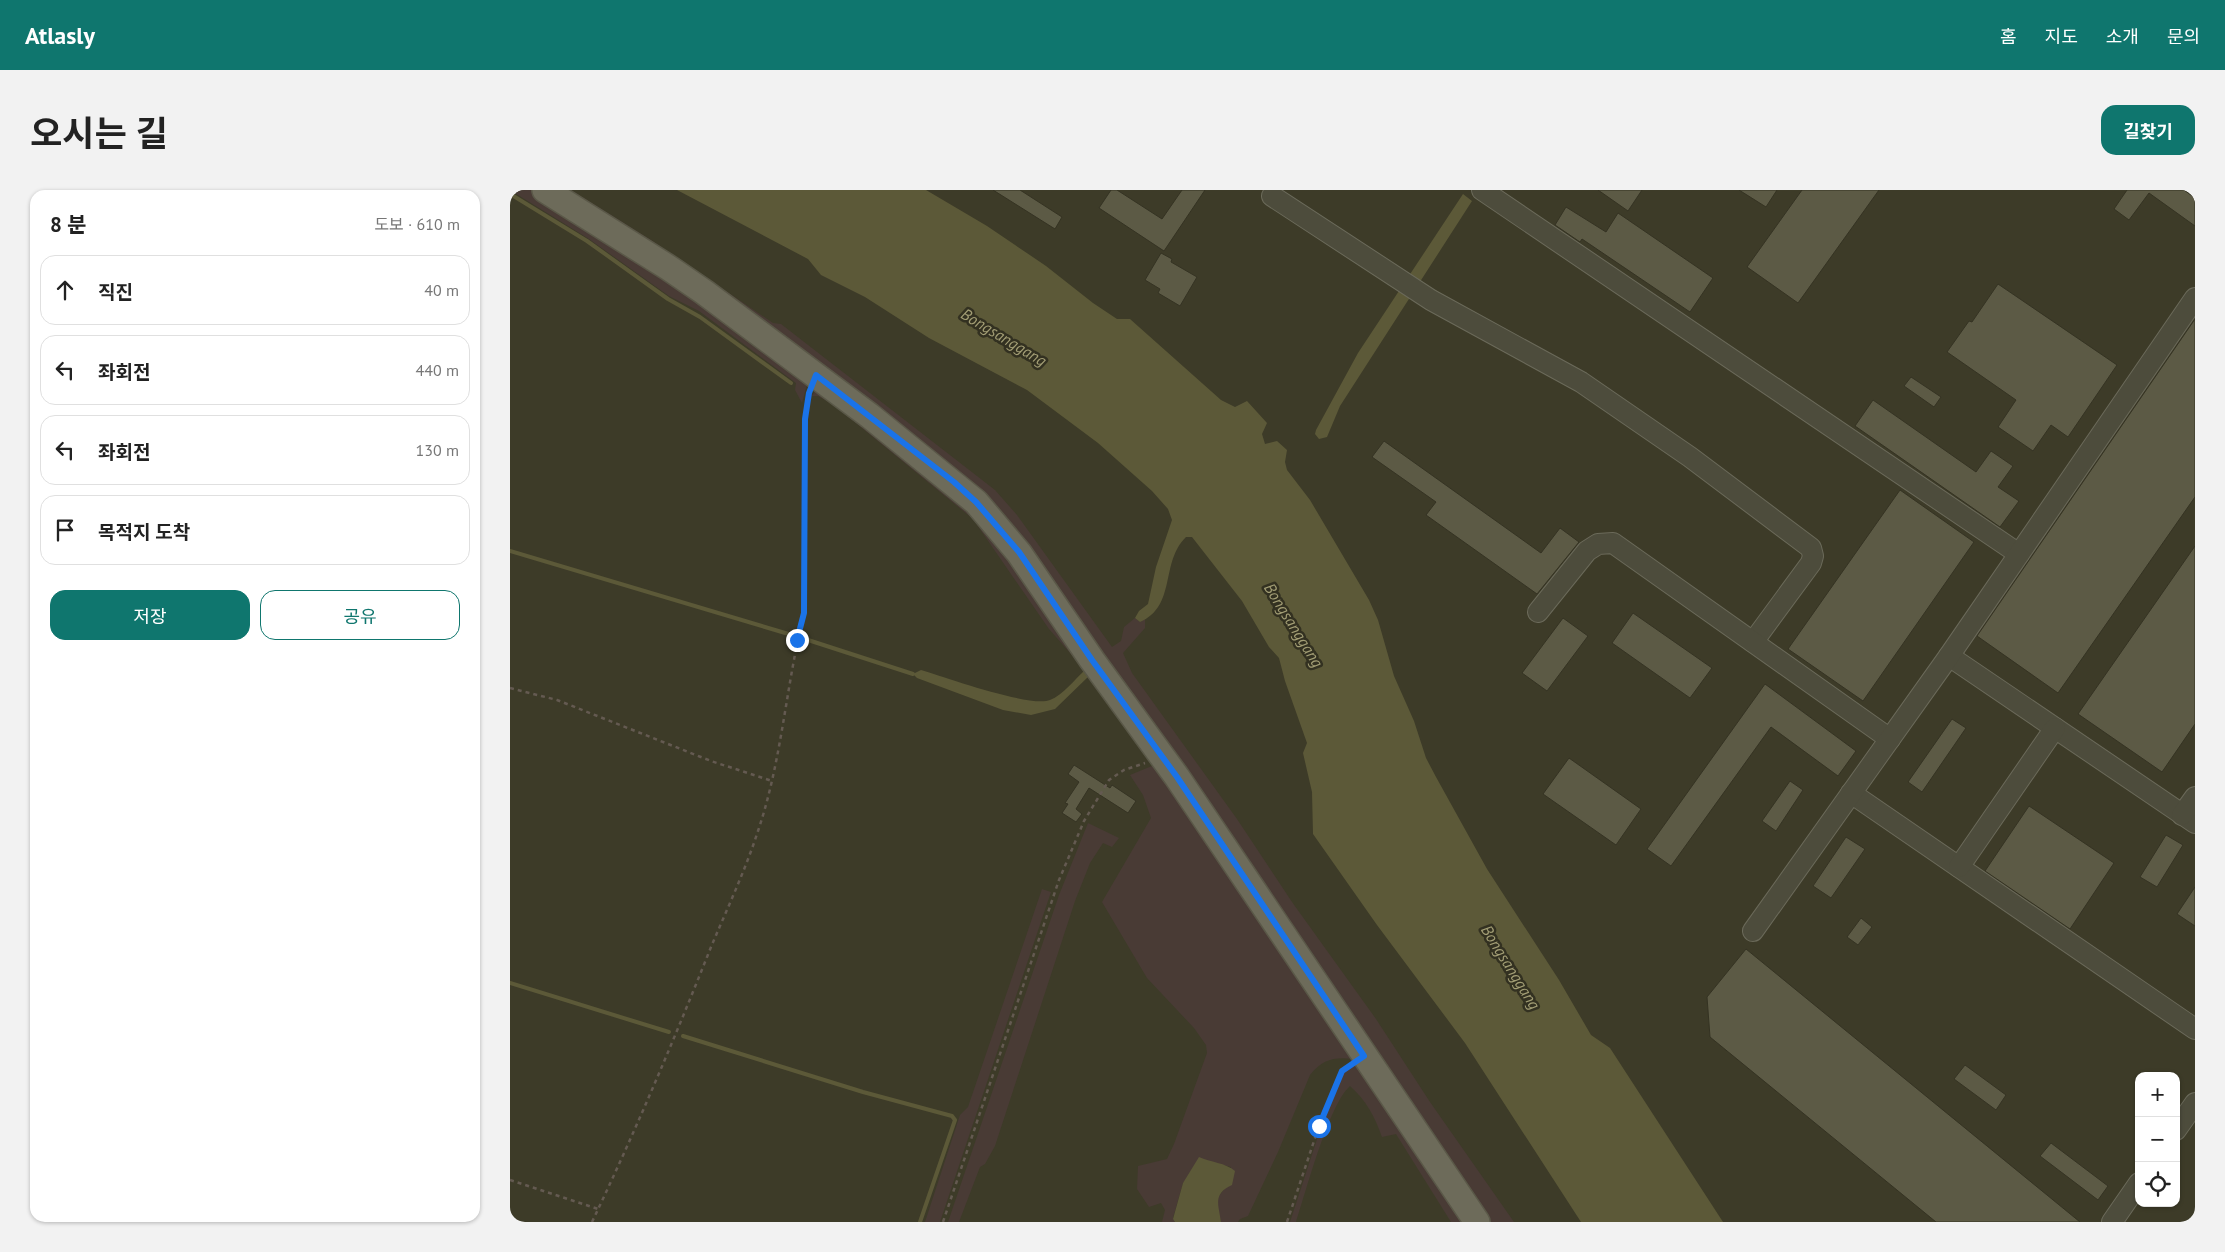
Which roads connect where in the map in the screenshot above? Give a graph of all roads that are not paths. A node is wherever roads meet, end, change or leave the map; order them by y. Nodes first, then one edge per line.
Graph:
1 (545, 190) edge
2 (1482, 190) edge
3 (1272, 196) dead end
4 (2195, 298) edge
5 (2019, 554) junction
6 (1538, 612) dead end
7 (1753, 642) junction
8 (1949, 656) junction
9 (2055, 728) junction
10 (1890, 739) junction
11 (1851, 793) junction
12 (2195, 797) edge
13 (2189, 819) edge
14 (1959, 867) junction
15 (1753, 931) dead end
16 (2195, 1029) edge
17 (2195, 1103) edge
18 (2180, 1124) edge
19 (2135, 1189) edge
20 (1477, 1222) edge
21 (2112, 1222) edge

1 - 20 main road
2 - 5 street
3 - 7 street
4 - 5 street
5 - 8 street
6 - 7 street
7 - 10 street
8 - 9 street
8 - 10 street
9 - 13 street
9 - 14 street
10 - 11 street
11 - 14 street
11 - 15 street
12 - 13 street
14 - 16 street
17 - 18 street
19 - 21 street

